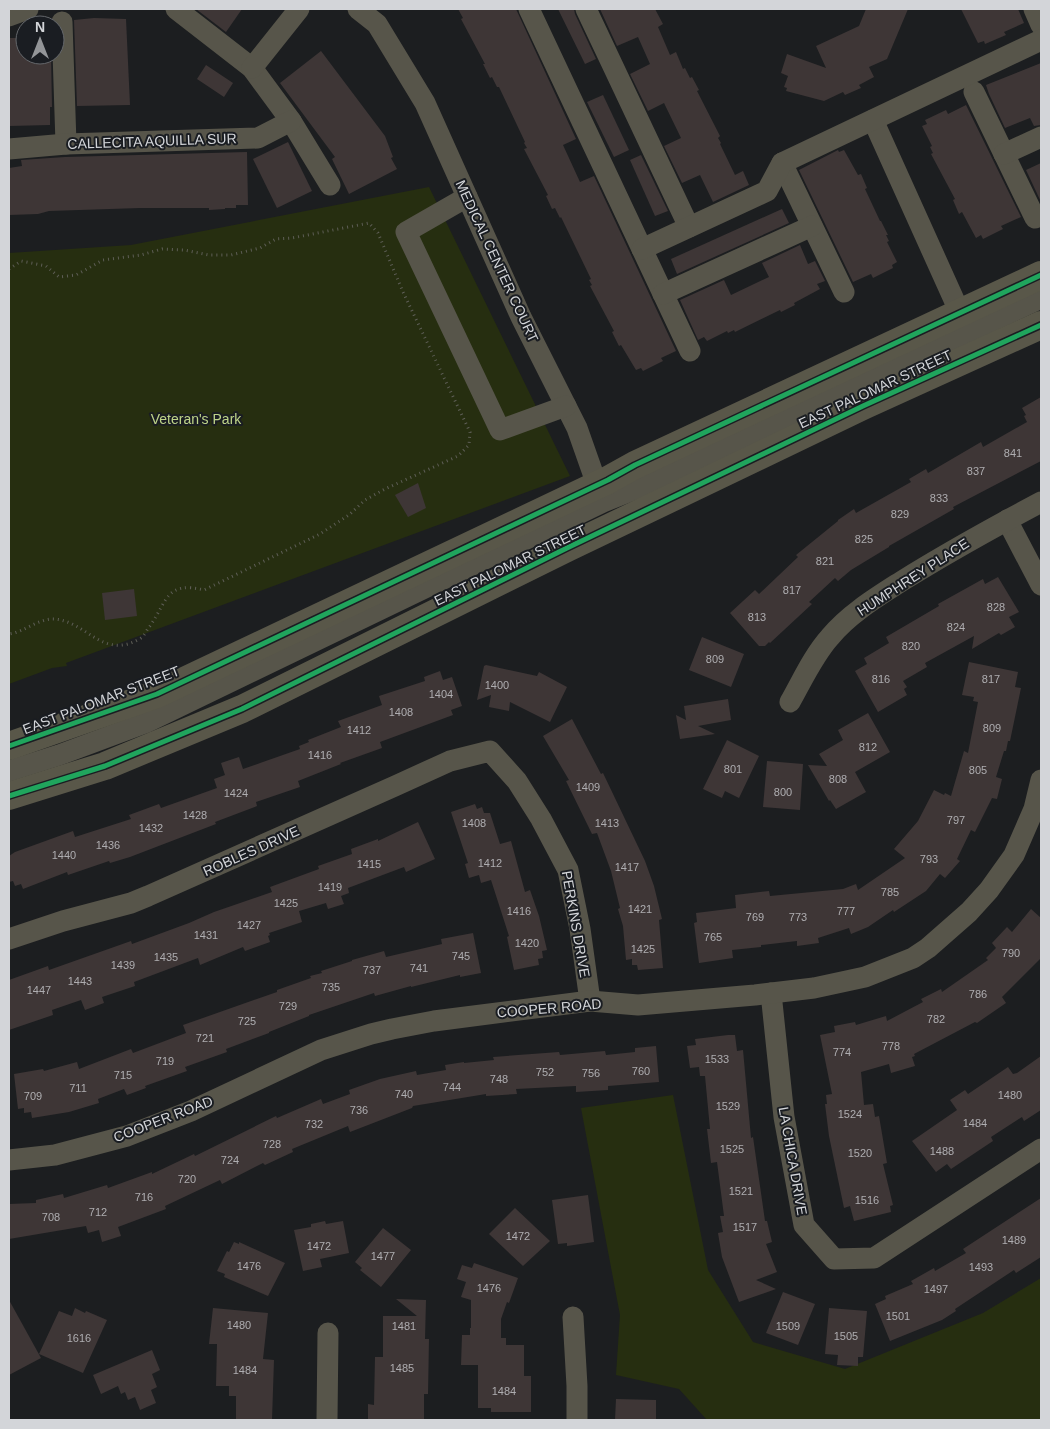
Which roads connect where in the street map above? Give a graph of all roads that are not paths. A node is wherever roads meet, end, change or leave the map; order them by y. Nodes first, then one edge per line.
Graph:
1 (28, 9) edge
2 (176, 9) edge
3 (299, 9) edge
4 (358, 9) edge
5 (529, 9) edge
6 (586, 9) edge
7 (1034, 9) edge
8 (9, 16) edge
9 (1041, 25) edge
10 (1041, 40) edge
11 (63, 65) edge
12 (252, 68) junction
13 (974, 92) dead end
14 (872, 120) junction
15 (291, 121) junction
16 (1041, 137) edge
17 (66, 144) junction
18 (9, 148) edge
19 (1004, 154) junction
20 (782, 163) junction
21 (330, 185) dead end
22 (467, 196) junction
23 (1036, 218) dead end
24 (812, 226) junction
25 (689, 227) junction
26 (642, 250) junction
27 (1041, 275) edge
28 (844, 292) dead end
29 (663, 294) junction
30 (1041, 298) edge
31 (960, 313) junction
32 (1041, 325) edge
33 (690, 351) dead end
34 (566, 406) junction
35 (600, 493) junction
36 (1041, 502) edge
37 (1008, 520) junction
38 (613, 527) junction
39 (1041, 585) edge
40 (790, 702) dead end
41 (9, 746) edge
42 (490, 751) joint
43 (9, 771) edge
44 (1041, 780) edge
45 (9, 796) edge
46 (9, 939) edge
47 (771, 993) junction
48 (590, 1001) junction
49 (1041, 1149) edge
50 (9, 1160) edge
51 (573, 1318) dead end
52 (328, 1333) dead end
53 (327, 1420) edge
54 (577, 1420) edge

1 - 8 street
2 - 12 street
3 - 12 street
4 - 22 street, MEDICAL CENTER COURT
5 - 26 street
6 - 25 street
7 - 9 street
10 - 14 street
11 - 17 street
12 - 15 street
13 - 19 street
14 - 20 street
14 - 31 street
15 - 17 street, CALLECITA AQUILLA SUR
15 - 21 street
16 - 19 street
17 - 18 street, CALLECITA AQUILLA SUR
19 - 23 street
20 - 24 street
20 - 25 street
22 - 34 street, MEDICAL CENTER COURT
22 - 34 street
24 - 28 street
24 - 29 street
25 - 26 street
26 - 29 street
27 - 31 main road, EAST PALOMAR STREET
29 - 33 street
30 - 35 street
31 - 35 main road, EAST PALOMAR STREET
32 - 38 main road, EAST PALOMAR STREET
34 - 35 street, MEDICAL CENTER COURT
35 - 38 street, MEDICAL CENTER COURT
35 - 41 main road, EAST PALOMAR STREET
35 - 43 street
36 - 37 street, HUMPHREY PLACE
37 - 39 street
37 - 40 street, HUMPHREY PLACE
38 - 45 main road, EAST PALOMAR STREET
42 - 46 street, ROBLES DRIVE
42 - 48 street, PERKINS DRIVE
44 - 47 street, COOPER ROAD
47 - 48 street, COOPER ROAD
47 - 49 street, LA CHICA DRIVE
48 - 50 street, COOPER ROAD
51 - 54 street
52 - 53 street

